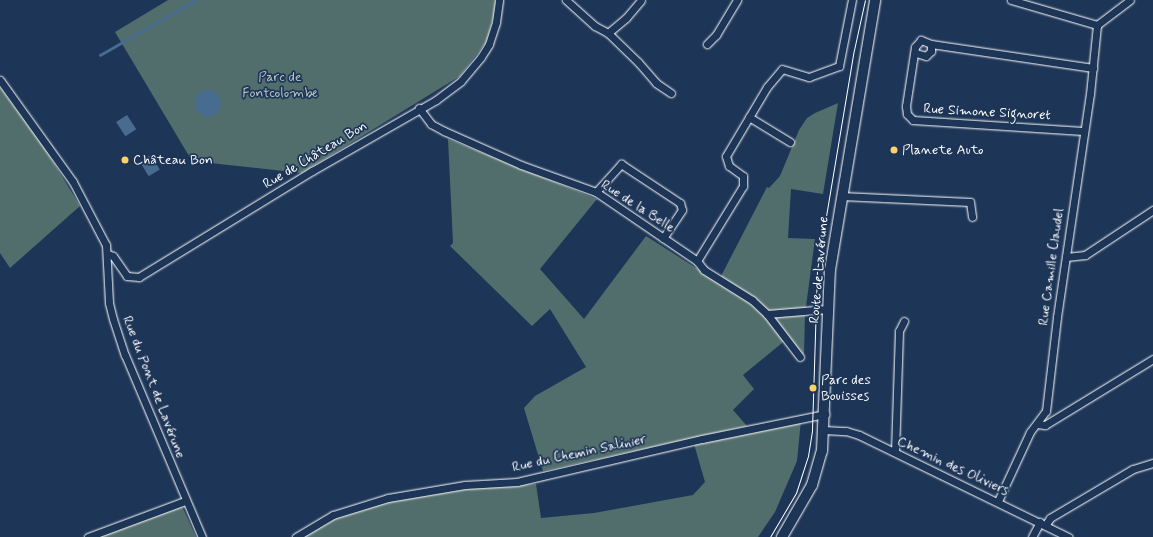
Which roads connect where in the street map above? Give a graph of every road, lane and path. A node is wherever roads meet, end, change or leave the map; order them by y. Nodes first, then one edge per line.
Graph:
1 (499, 0) edge
2 (566, 0) edge
3 (642, 0) edge
4 (737, 0) edge
5 (852, 0) edge
6 (875, 0) edge
7 (1011, 0) edge
8 (1130, 0) edge
9 (1097, 25) junction
10 (608, 33) junction
11 (707, 44) dead end
12 (931, 44) junction
13 (916, 53) junction
14 (1093, 68) junction
15 (0, 80) edge
16 (671, 93) dead end
17 (420, 108) junction
18 (749, 117) junction
19 (1083, 131) junction
20 (790, 142) dead end
21 (596, 192) junction
22 (841, 196) junction
23 (1153, 210) edge
24 (972, 217) dead end
25 (663, 238) junction
26 (108, 254) junction
27 (1066, 257) junction
28 (697, 261) junction
29 (828, 309) junction
30 (767, 314) junction
31 (904, 320) dead end
32 (800, 357) dead end
33 (1153, 359) edge
34 (825, 414) junction
35 (1037, 424) junction
36 (824, 430) junction
37 (895, 452) junction
38 (1153, 464) edge
39 (185, 501) junction
40 (998, 501) junction
41 (1043, 523) junction
42 (88, 537) edge
43 (202, 537) edge
44 (296, 537) edge
45 (782, 537) edge
46 (1032, 537) edge
47 (1068, 537) edge

1 - 17 street, Rue de Château Bon
2 - 10 street
3 - 10 street
4 - 11 street
5 - 18 street
6 - 22 main road, Route de Lavérune
7 - 9 street
8 - 9 street
9 - 14 street, Rue Camille Claudel
10 - 16 street
12 - 13 street
12 - 13 street, Rue Simone Signoret
12 - 14 street, Rue Simone Signoret
13 - 19 street, Rue Simone Signoret
14 - 19 street, Rue Camille Claudel
15 - 26 street, Rue du Pont de Lavérune
17 - 21 street, Rue de la Belle
17 - 26 street, Rue de Château Bon
18 - 20 street
18 - 28 street
19 - 27 street, Rue Camille Claudel
21 - 25 street, Rue de la Belle
21 - 25 street
22 - 24 street
22 - 29 main road, Route de Lavérune
23 - 27 street
25 - 28 street, Rue de la Belle
26 - 39 street, Rue du Pont de Lavérune
27 - 35 street, Rue Camille Claudel
28 - 30 street, Rue de la Belle
29 - 30 street
29 - 34 main road, Route de Lavérune
30 - 32 street, Rue de la Belle
31 - 37 street
33 - 35 street
34 - 36 main road, Route de Lavérune
34 - 44 street, Rue du Chemin Salinier
35 - 40 street, Rue Camille Claudel
36 - 37 street, Chemin des Oliviers
36 - 45 main road, Route de Lavérune
37 - 40 street, Chemin des Oliviers
38 - 41 street
39 - 42 street
39 - 43 street, Rue du Pont de Lavérune
40 - 41 street, Chemin des Oliviers
41 - 46 street
41 - 47 street, Chemin des Oliviers

